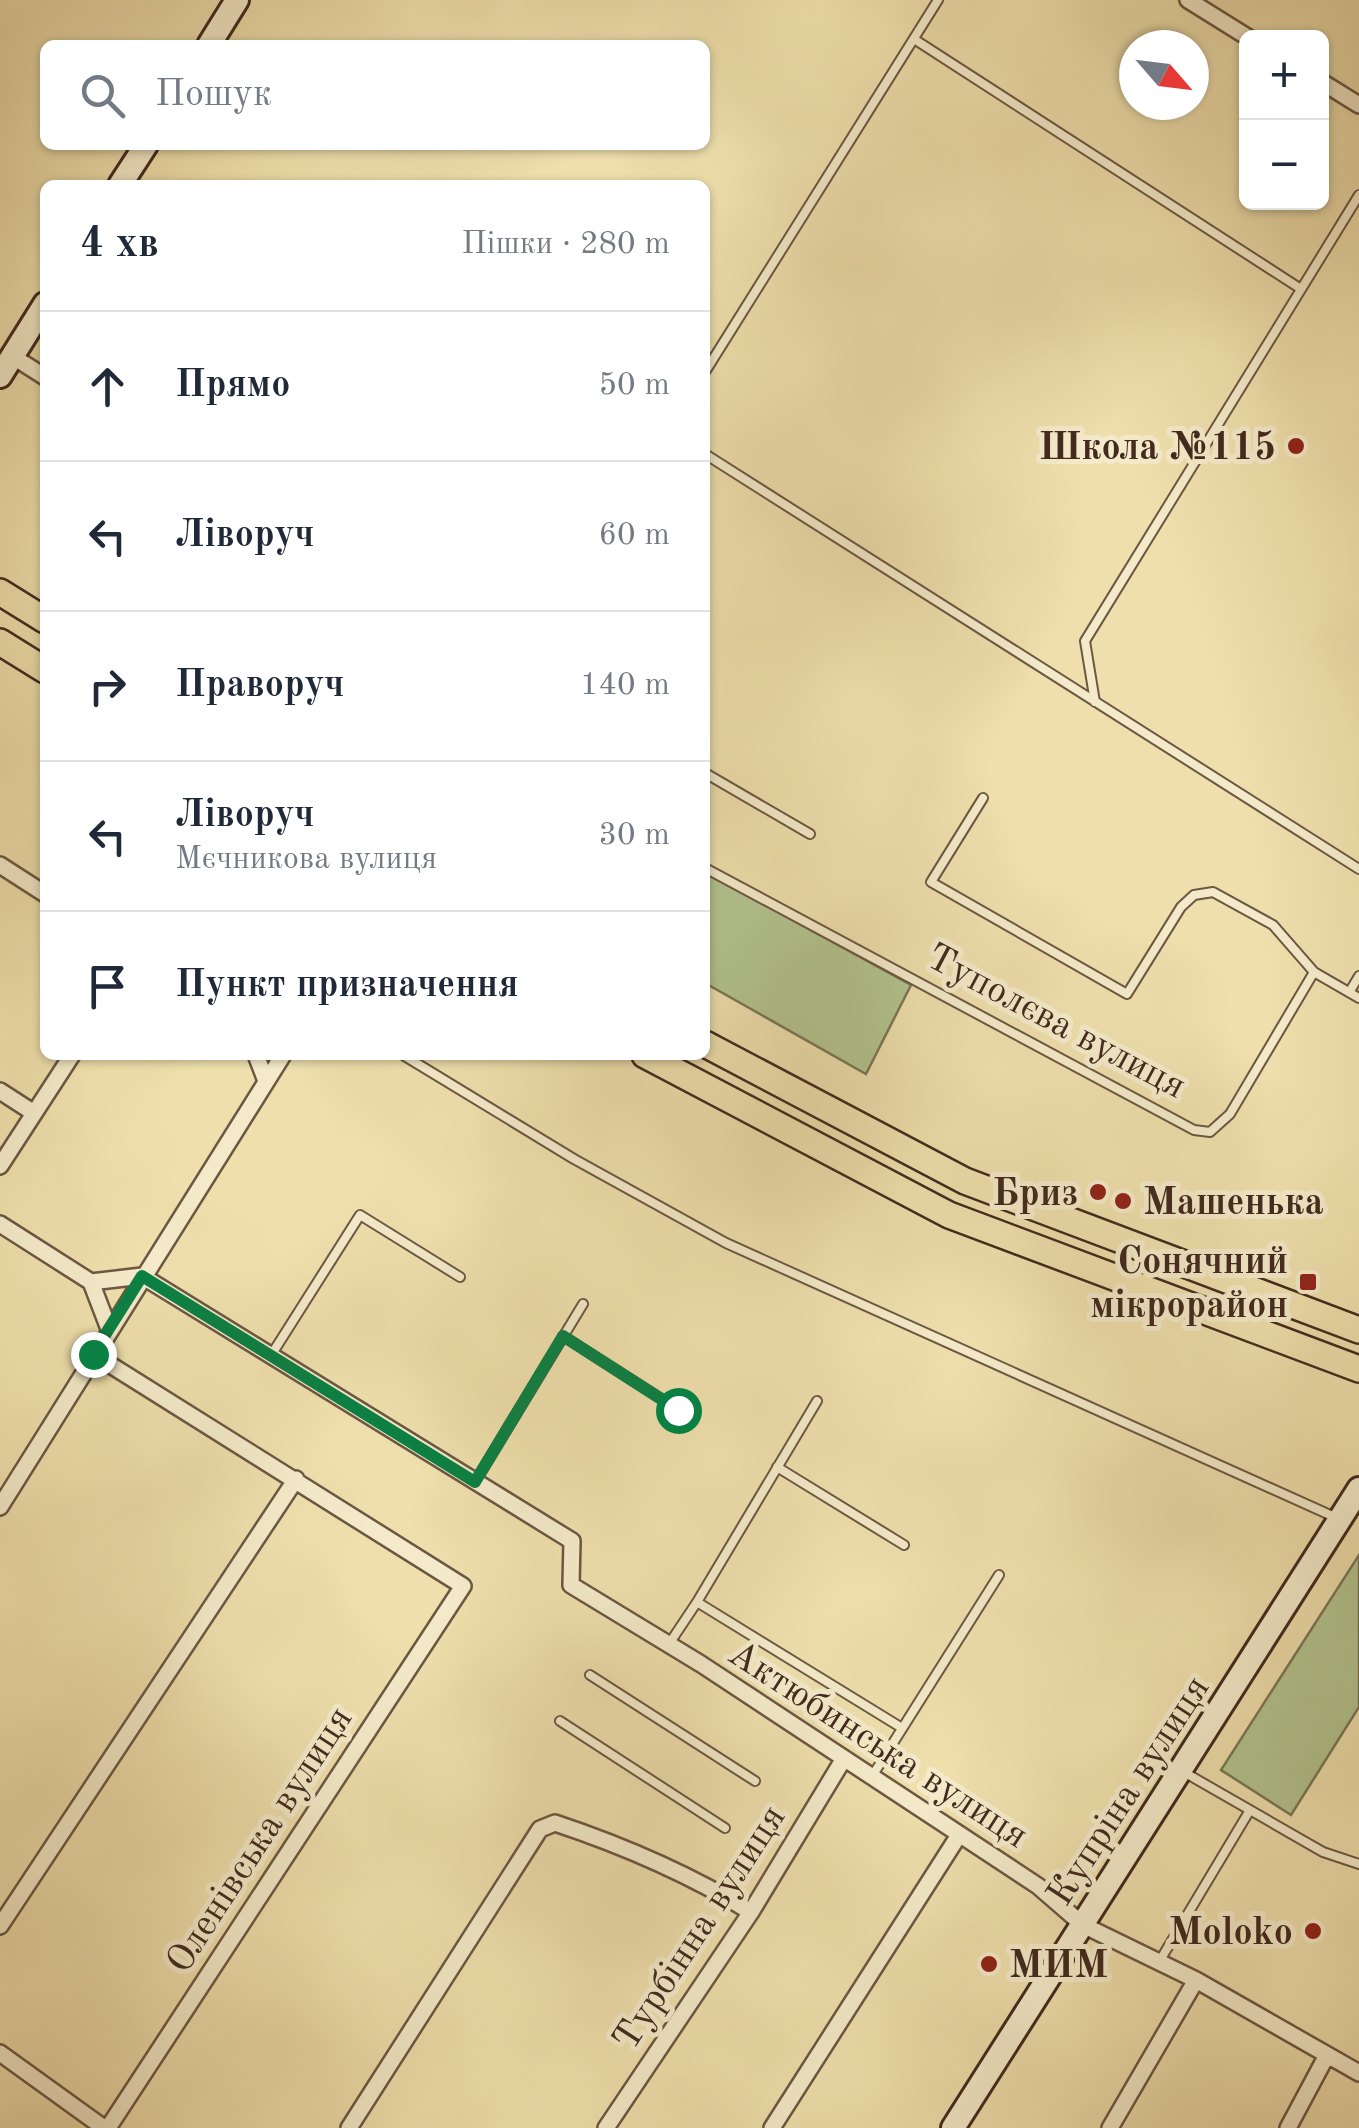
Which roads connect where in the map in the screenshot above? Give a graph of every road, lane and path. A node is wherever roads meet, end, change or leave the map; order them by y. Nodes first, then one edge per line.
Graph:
1 (237, 0) edge
2 (938, 0) edge
3 (1188, 0) edge
4 (1239, 32) edge
5 (914, 39) junction
6 (212, 40) edge
7 (1329, 86) edge
8 (1359, 105) edge
9 (143, 150) edge
10 (123, 180) edge
11 (1359, 196) edge
12 (1302, 289) junction
13 (40, 312) edge
14 (710, 364) edge
15 (6, 366) edge
16 (40, 376) edge
17 (710, 457) edge
18 (4, 602) edge
19 (40, 618) edge
20 (0, 642) edge
21 (40, 667) edge
22 (1095, 702) junction
23 (710, 776) edge
24 (983, 798) dead end
25 (810, 834) dead end
26 (0, 865) edge
27 (1359, 869) edge
28 (710, 871) edge
29 (40, 891) edge
30 (1314, 972) junction
31 (1359, 976) edge
32 (1350, 991) junction
33 (1359, 998) edge
34 (710, 1047) edge
35 (69, 1060) edge
36 (258, 1060) edge
37 (280, 1060) edge
38 (411, 1060) edge
39 (655, 1060) edge
40 (266, 1081) junction
41 (0, 1091) edge
42 (34, 1114) junction
43 (1, 1164) edge
44 (0, 1224) edge
45 (142, 1276) junction
46 (460, 1278) dead end
47 (91, 1282) junction
48 (583, 1304) dead end
49 (109, 1329) junction
50 (1359, 1330) edge
51 (563, 1336) junction
52 (93, 1354) junction
53 (270, 1357) junction
54 (1359, 1370) edge
55 (817, 1401) dead end
56 (678, 1410) dead end
57 (777, 1467) junction
58 (296, 1479) junction
59 (475, 1482) junction
60 (6, 1485) edge
61 (1359, 1490) edge
62 (0, 1506) edge
63 (1340, 1519) junction
64 (904, 1545) dead end
65 (999, 1575) dead end
66 (697, 1602) junction
67 (669, 1644) junction
68 (590, 1675) dead end
69 (560, 1721) dead end
70 (902, 1728) junction
71 (843, 1760) junction
72 (1182, 1771) junction
73 (871, 1778) junction
74 (755, 1781) dead end
75 (1250, 1810) junction
76 (725, 1828) dead end
77 (959, 1835) junction
78 (1359, 1864) edge
79 (751, 1912) junction
80 (1083, 1925) junction
81 (0, 1926) edge
82 (1159, 1962) junction
83 (1196, 1980) junction
84 (0, 2053) edge
85 (1327, 2055) junction
86 (1359, 2073) edge
87 (106, 2128) edge
88 (349, 2128) edge
89 (606, 2128) edge
90 (772, 2128) edge
91 (953, 2128) edge
92 (1110, 2128) edge
93 (1288, 2128) edge

1 - 6 main road
2 - 5 lane
3 - 4 street
5 - 12 lane
5 - 14 lane
7 - 8 street
9 - 10 main road
11 - 12 lane
12 - 22 lane
13 - 15 main road
15 - 16 street
17 - 22 lane
18 - 19 main road
20 - 21 main road
22 - 27 lane
23 - 25 lane
24 - 30 lane
26 - 29 street
28 - 30 lane, Туполєва вулиця
30 - 32 lane
31 - 32 lane
32 - 33 lane
34 - 50 main road
35 - 42 street
36 - 40 street
37 - 40 street
38 - 63 lane
39 - 54 main road
40 - 45 street
41 - 42 street
42 - 43 street
44 - 47 street
45 - 47 street
45 - 49 street
45 - 53 street
46 - 53 lane
47 - 49 street
48 - 51 lane
49 - 52 street
51 - 56 lane
51 - 59 lane
52 - 58 street
52 - 60 street
53 - 59 street
55 - 57 lane
57 - 64 lane
57 - 66 lane
58 - 81 street
58 - 87 street, Оленівська вулиця
59 - 67 street, Актюбинська вулиця
60 - 62 street
61 - 63 main road, Купріна вулиця
63 - 72 main road, Купріна вулиця
65 - 70 lane
66 - 67 lane
66 - 70 lane
67 - 71 street, Актюбинська вулиця
68 - 74 lane
69 - 76 lane
70 - 73 lane
71 - 73 street, Актюбинська вулиця
71 - 79 street, Турбінна вулиця
72 - 75 lane
72 - 80 main road, Купріна вулиця
73 - 77 street, Актюбинська вулиця
75 - 78 lane
75 - 82 lane
77 - 80 street, Актюбинська вулиця
77 - 90 street
79 - 88 street
79 - 89 street, Турбінна вулиця
80 - 82 street, Актюбинська вулиця
80 - 91 main road, Купріна вулиця
82 - 83 street, Актюбинська вулиця
83 - 85 street, Актюбинська вулиця
83 - 92 street
84 - 87 street
85 - 86 street, Актюбинська вулиця
85 - 93 street

